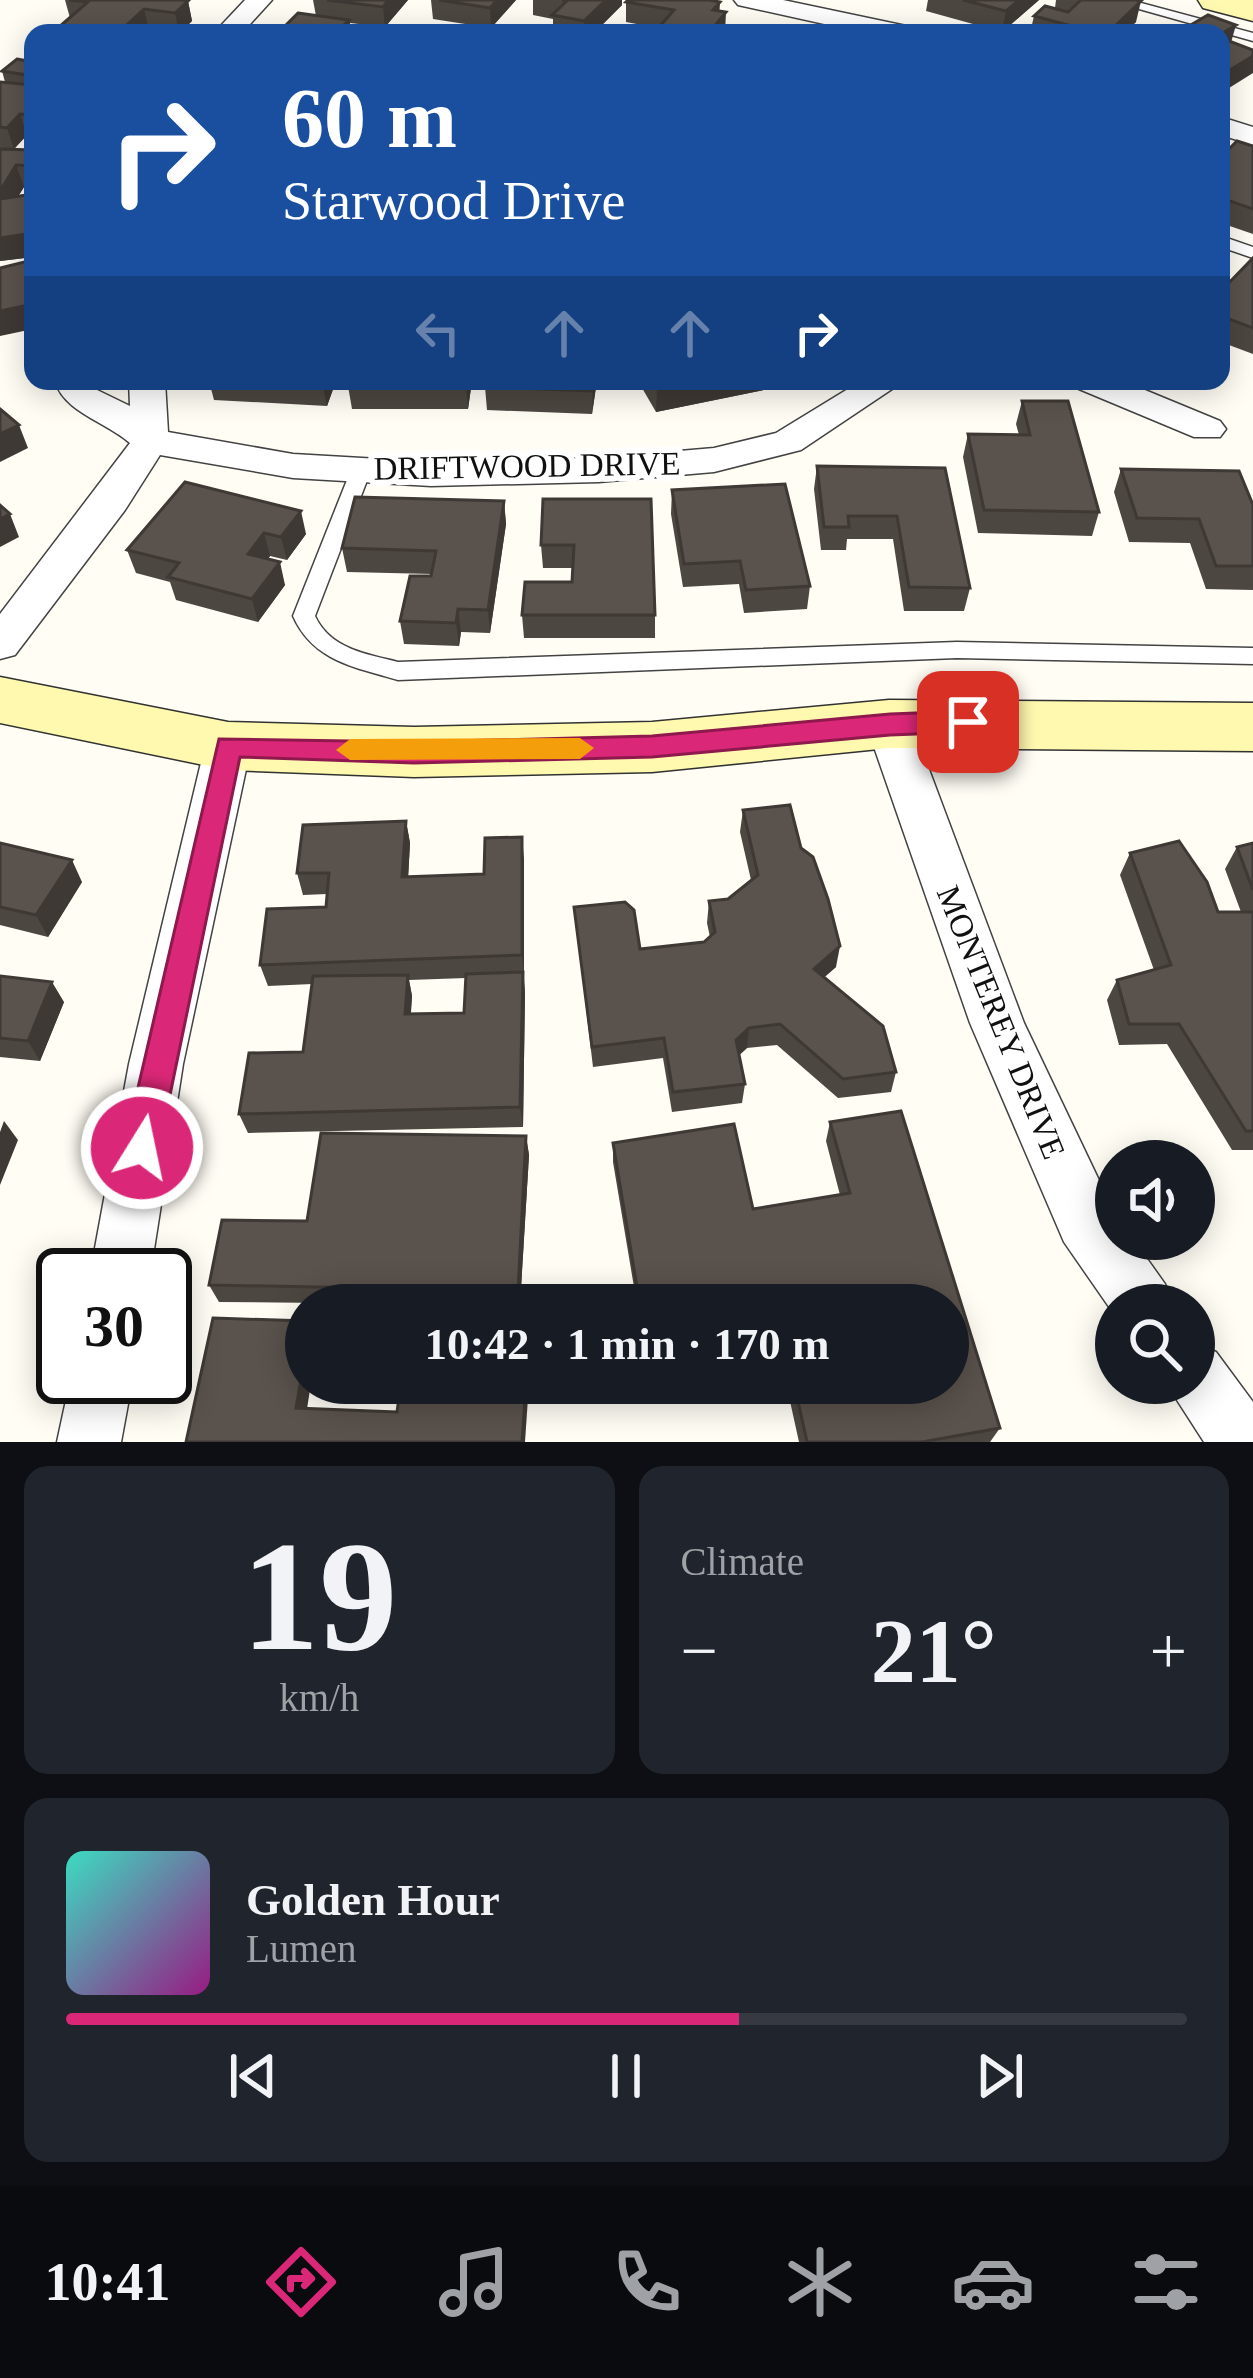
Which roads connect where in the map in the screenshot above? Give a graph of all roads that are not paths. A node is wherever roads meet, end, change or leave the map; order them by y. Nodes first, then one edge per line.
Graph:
1 (259, 0) edge
2 (747, 0) edge
3 (1114, 0) edge
4 (1216, 0) edge
5 (1253, 10) edge
6 (1173, 15) junction
7 (832, 16) junction
8 (236, 24) edge
9 (819, 24) edge
10 (865, 24) edge
11 (1163, 24) edge
12 (1206, 24) edge
13 (76, 390) edge
14 (147, 390) edge
15 (872, 390) edge
16 (1114, 390) edge
17 (1207, 429) dead end
18 (150, 441) junction
19 (361, 470) junction
20 (0, 644) edge
21 (1253, 656) edge
22 (0, 700) edge
23 (890, 724) junction
24 (1253, 727) edge
25 (228, 746) junction
26 (125, 1248) edge
27 (1129, 1284) edge
28 (1215, 1403) edge
29 (97, 1404) edge
30 (89, 1442) edge
31 (1243, 1442) edge

1 - 8 street
2 - 7 street
3 - 6 lane
4 - 5 street
6 - 11 lane
6 - 12 lane
7 - 9 street
7 - 10 street
13 - 18 street
14 - 18 street
15 - 19 street, DRIFTWOOD DRIVE
16 - 17 street
18 - 19 street, DRIFTWOOD DRIVE
18 - 20 street
19 - 21 lane
22 - 25 street
23 - 24 street
23 - 25 street
23 - 27 street, MONTEREY DRIVE
25 - 26 street
28 - 31 street
29 - 30 street

